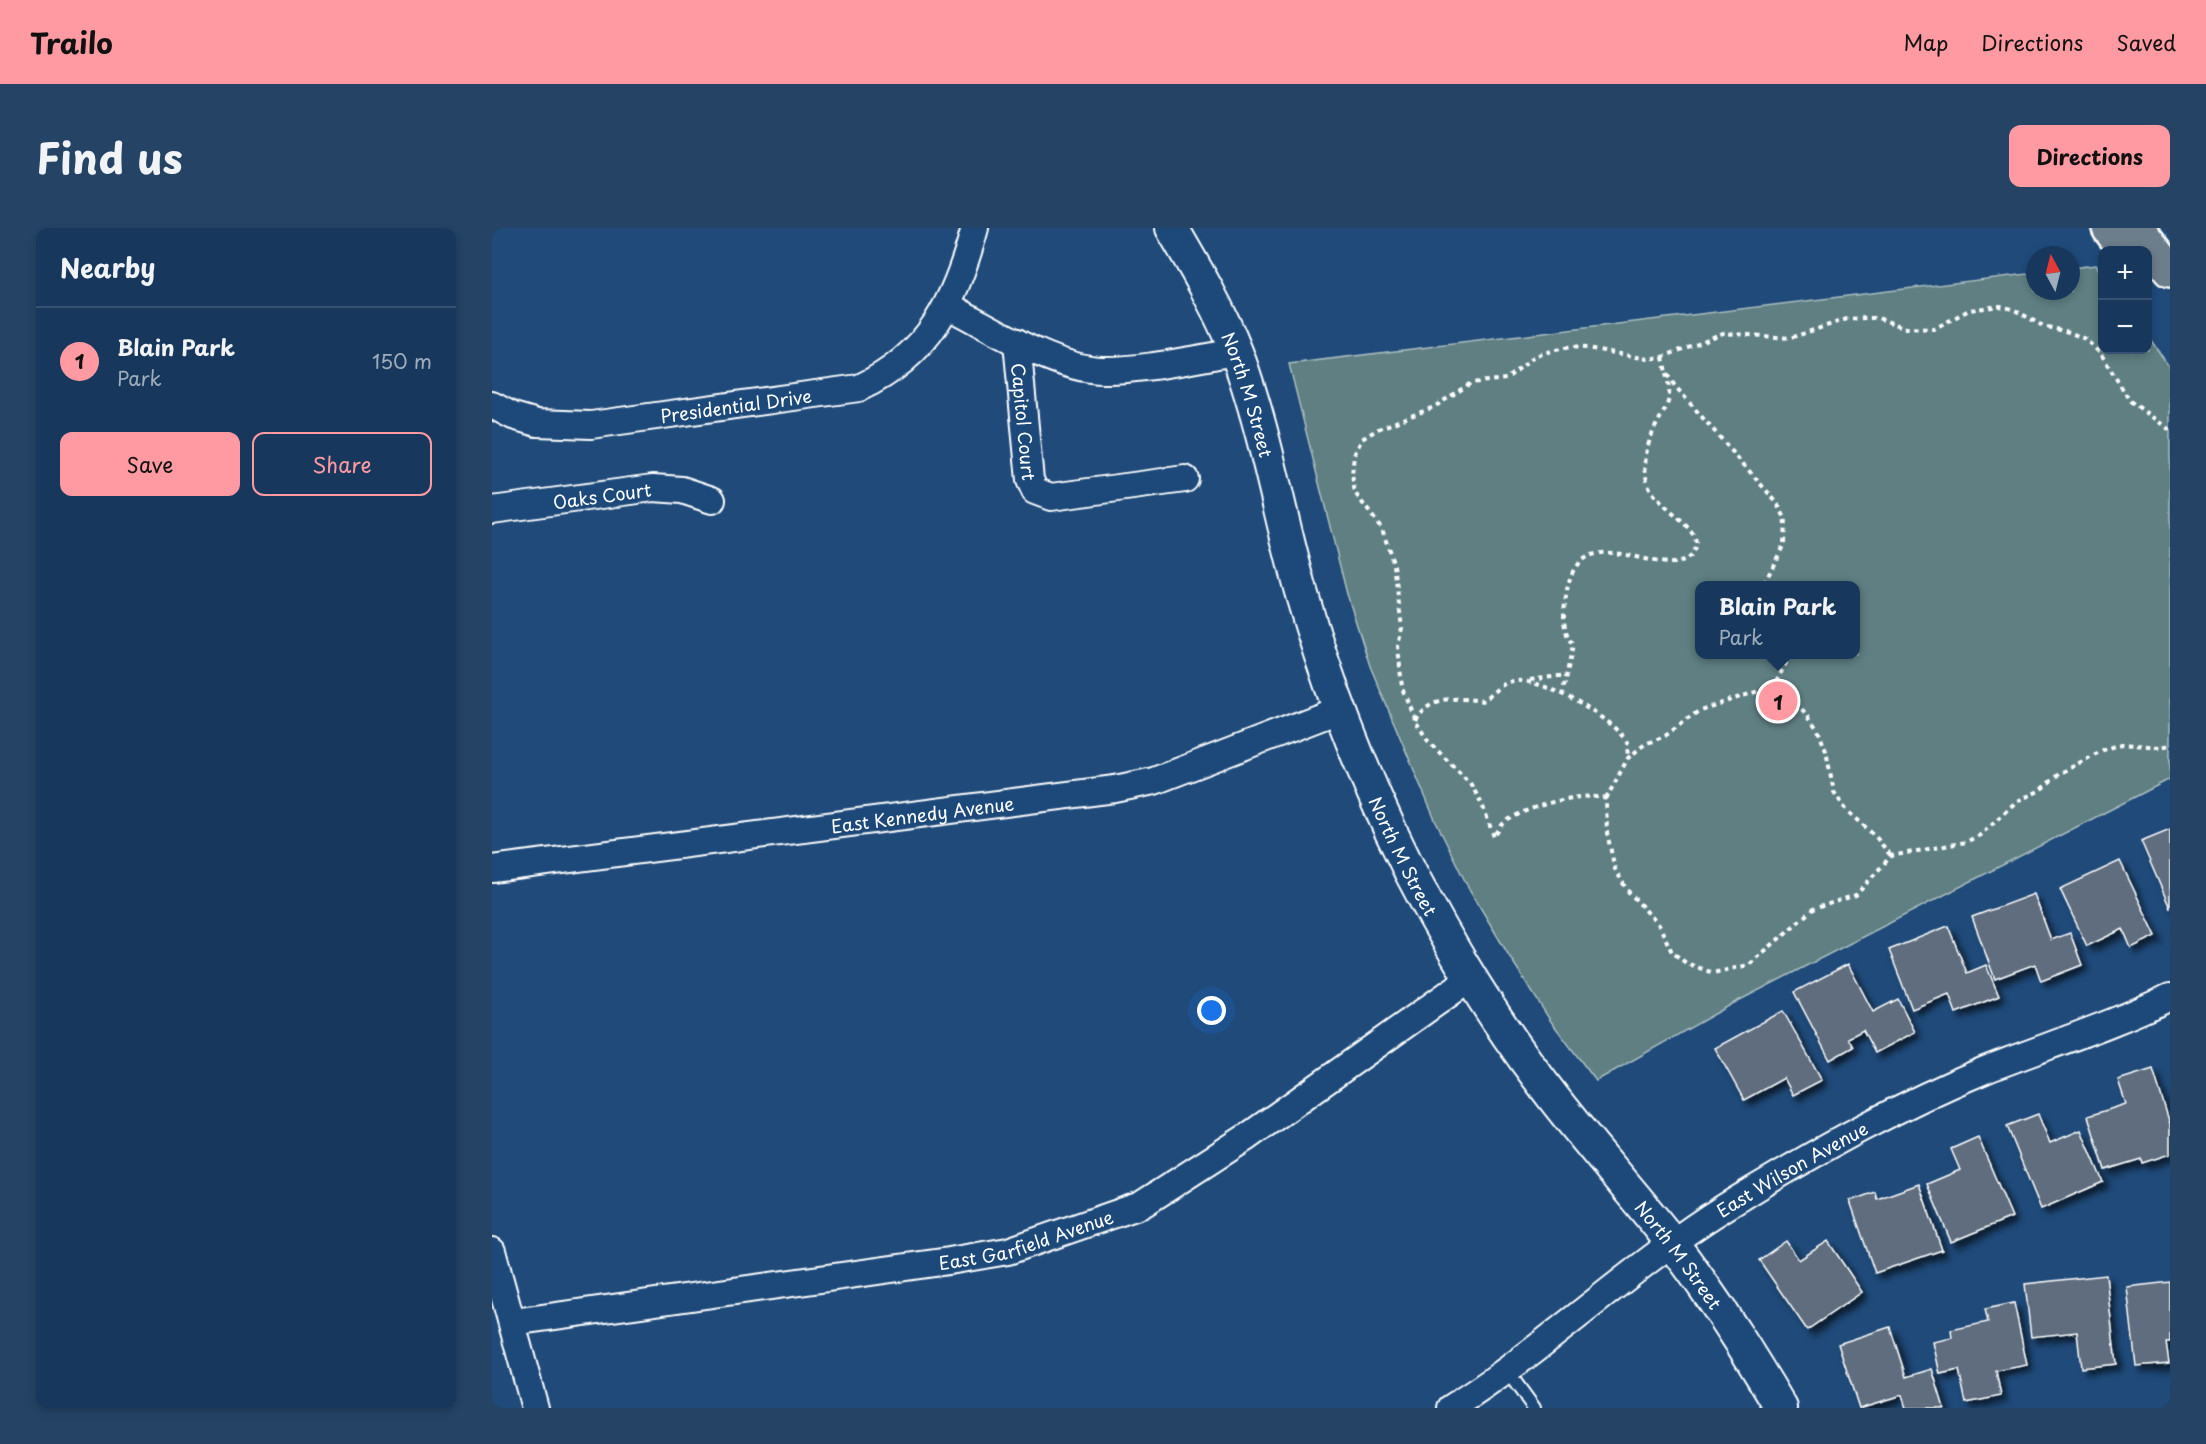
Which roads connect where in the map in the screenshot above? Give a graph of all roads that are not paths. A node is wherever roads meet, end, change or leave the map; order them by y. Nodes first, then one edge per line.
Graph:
1 (975, 228) edge
2 (1172, 228) edge
3 (2109, 228) edge
4 (2137, 228) edge
5 (2156, 260) edge
6 (947, 305) junction
7 (1017, 342) junction
8 (1236, 352) junction
9 (492, 405) edge
10 (1185, 479) dead end
11 (712, 500) dead end
12 (492, 510) edge
13 (1341, 709) junction
14 (492, 869) edge
15 (1471, 978) junction
16 (2170, 997) edge
17 (1672, 1242) junction
18 (492, 1251) edge
19 (513, 1322) junction
20 (1507, 1371) junction
21 (535, 1408) edge
22 (1450, 1408) edge
23 (1534, 1408) edge
24 (1781, 1408) edge

1 - 6 street, Presidential Drive
2 - 8 street, North M Street
3 - 5 highway
4 - 5 highway
6 - 7 street
6 - 9 street, Presidential Drive
7 - 8 street
7 - 10 street, Capitol Court
8 - 13 street, North M Street
11 - 12 street, Oaks Court
13 - 14 street, East Kennedy Avenue
13 - 15 street, North M Street
15 - 17 street, North M Street
15 - 19 street, East Garfield Avenue
16 - 17 street, East Wilson Avenue
17 - 20 street, East Wilson Avenue
17 - 24 street, North M Street
18 - 19 street
19 - 21 street
20 - 22 street, East Wilson Avenue
20 - 23 lane

